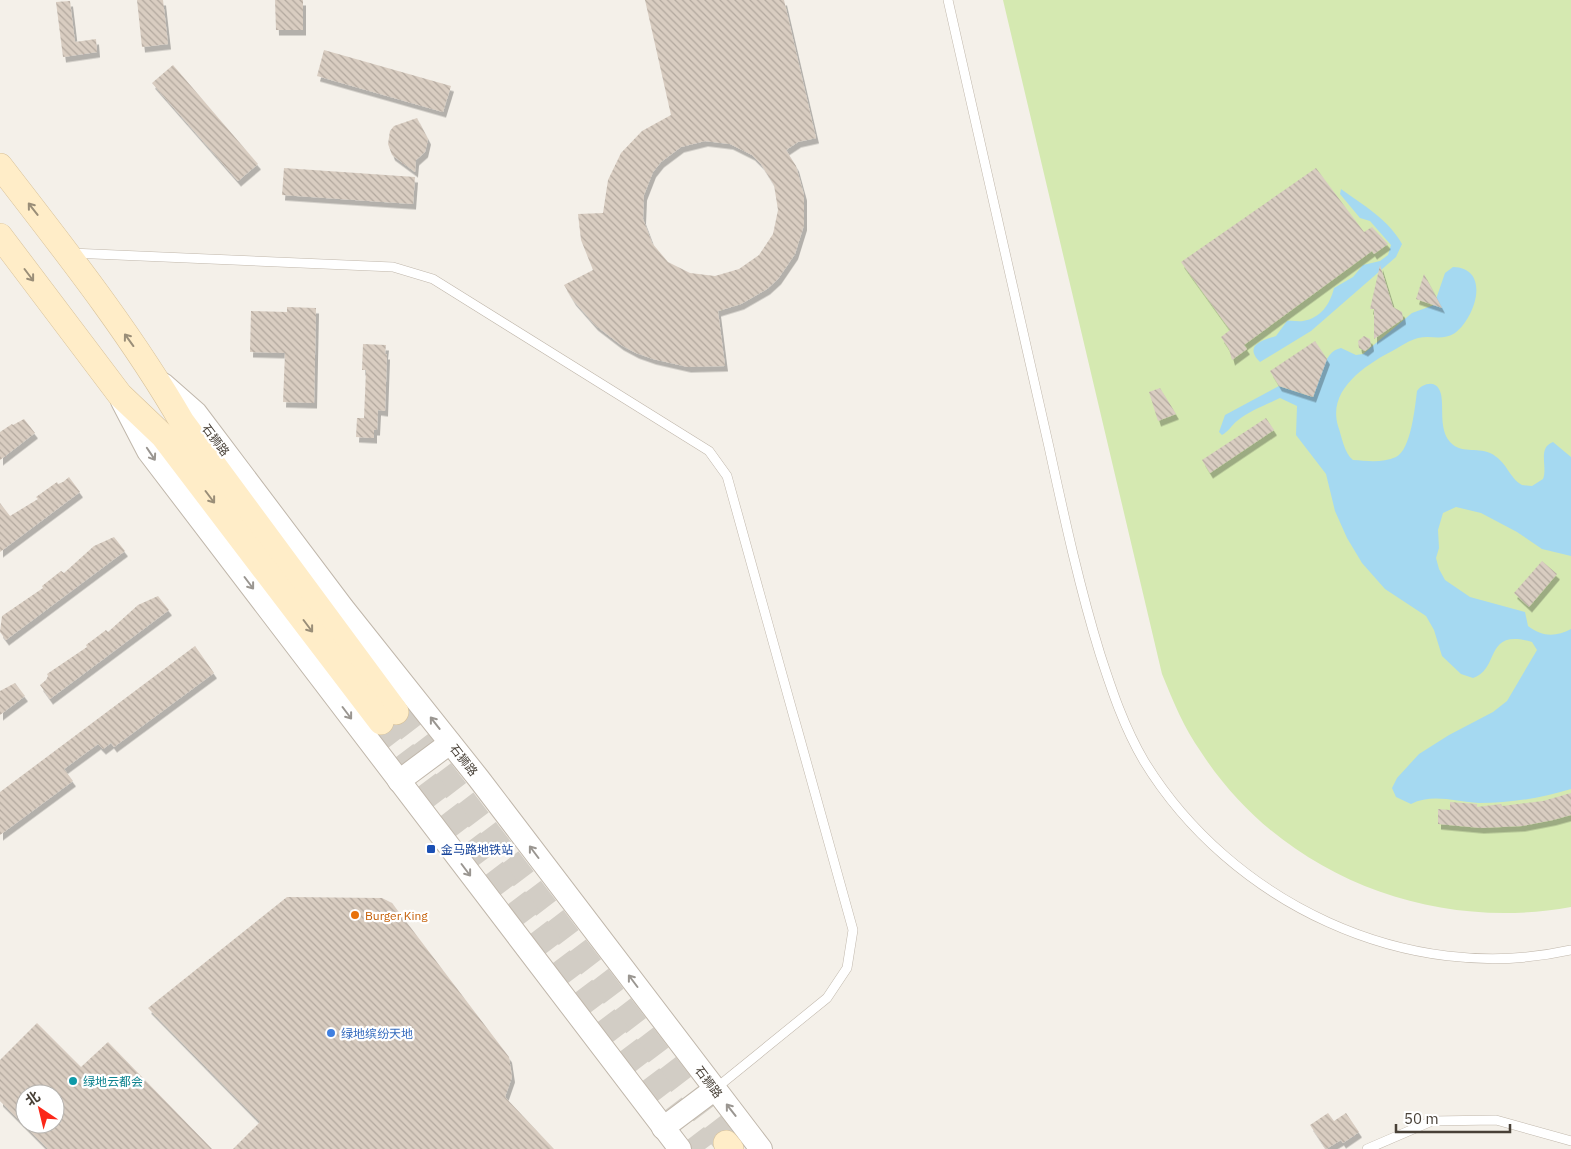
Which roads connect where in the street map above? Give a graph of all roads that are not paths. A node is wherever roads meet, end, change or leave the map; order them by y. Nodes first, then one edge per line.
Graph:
1 (948, 0) edge
2 (0, 166) edge
3 (0, 236) edge
4 (66, 252) junction
5 (157, 379) junction
6 (120, 395) junction
7 (450, 743) junction
8 (398, 781) junction
9 (1571, 950) edge
10 (715, 1089) junction
11 (663, 1128) junction
12 (1571, 1141) edge
13 (680, 1149) edge
14 (761, 1149) edge
15 (1367, 1149) edge

1 - 9 lane
4 -> 2 main road, 石狮路
3 -> 6 main road, 石狮路
5 -> 4 main road, 石狮路
4 - 10 lane
6 -> 5 main road, 石狮路
7 -> 5 street, 石狮路
6 -> 8 street, 石狮路
7 - 8 street
10 -> 7 street, 石狮路
8 -> 11 street, 石狮路
10 - 11 street
14 -> 10 street, 石狮路
11 - 13 street, 石狮路
12 - 15 lane

